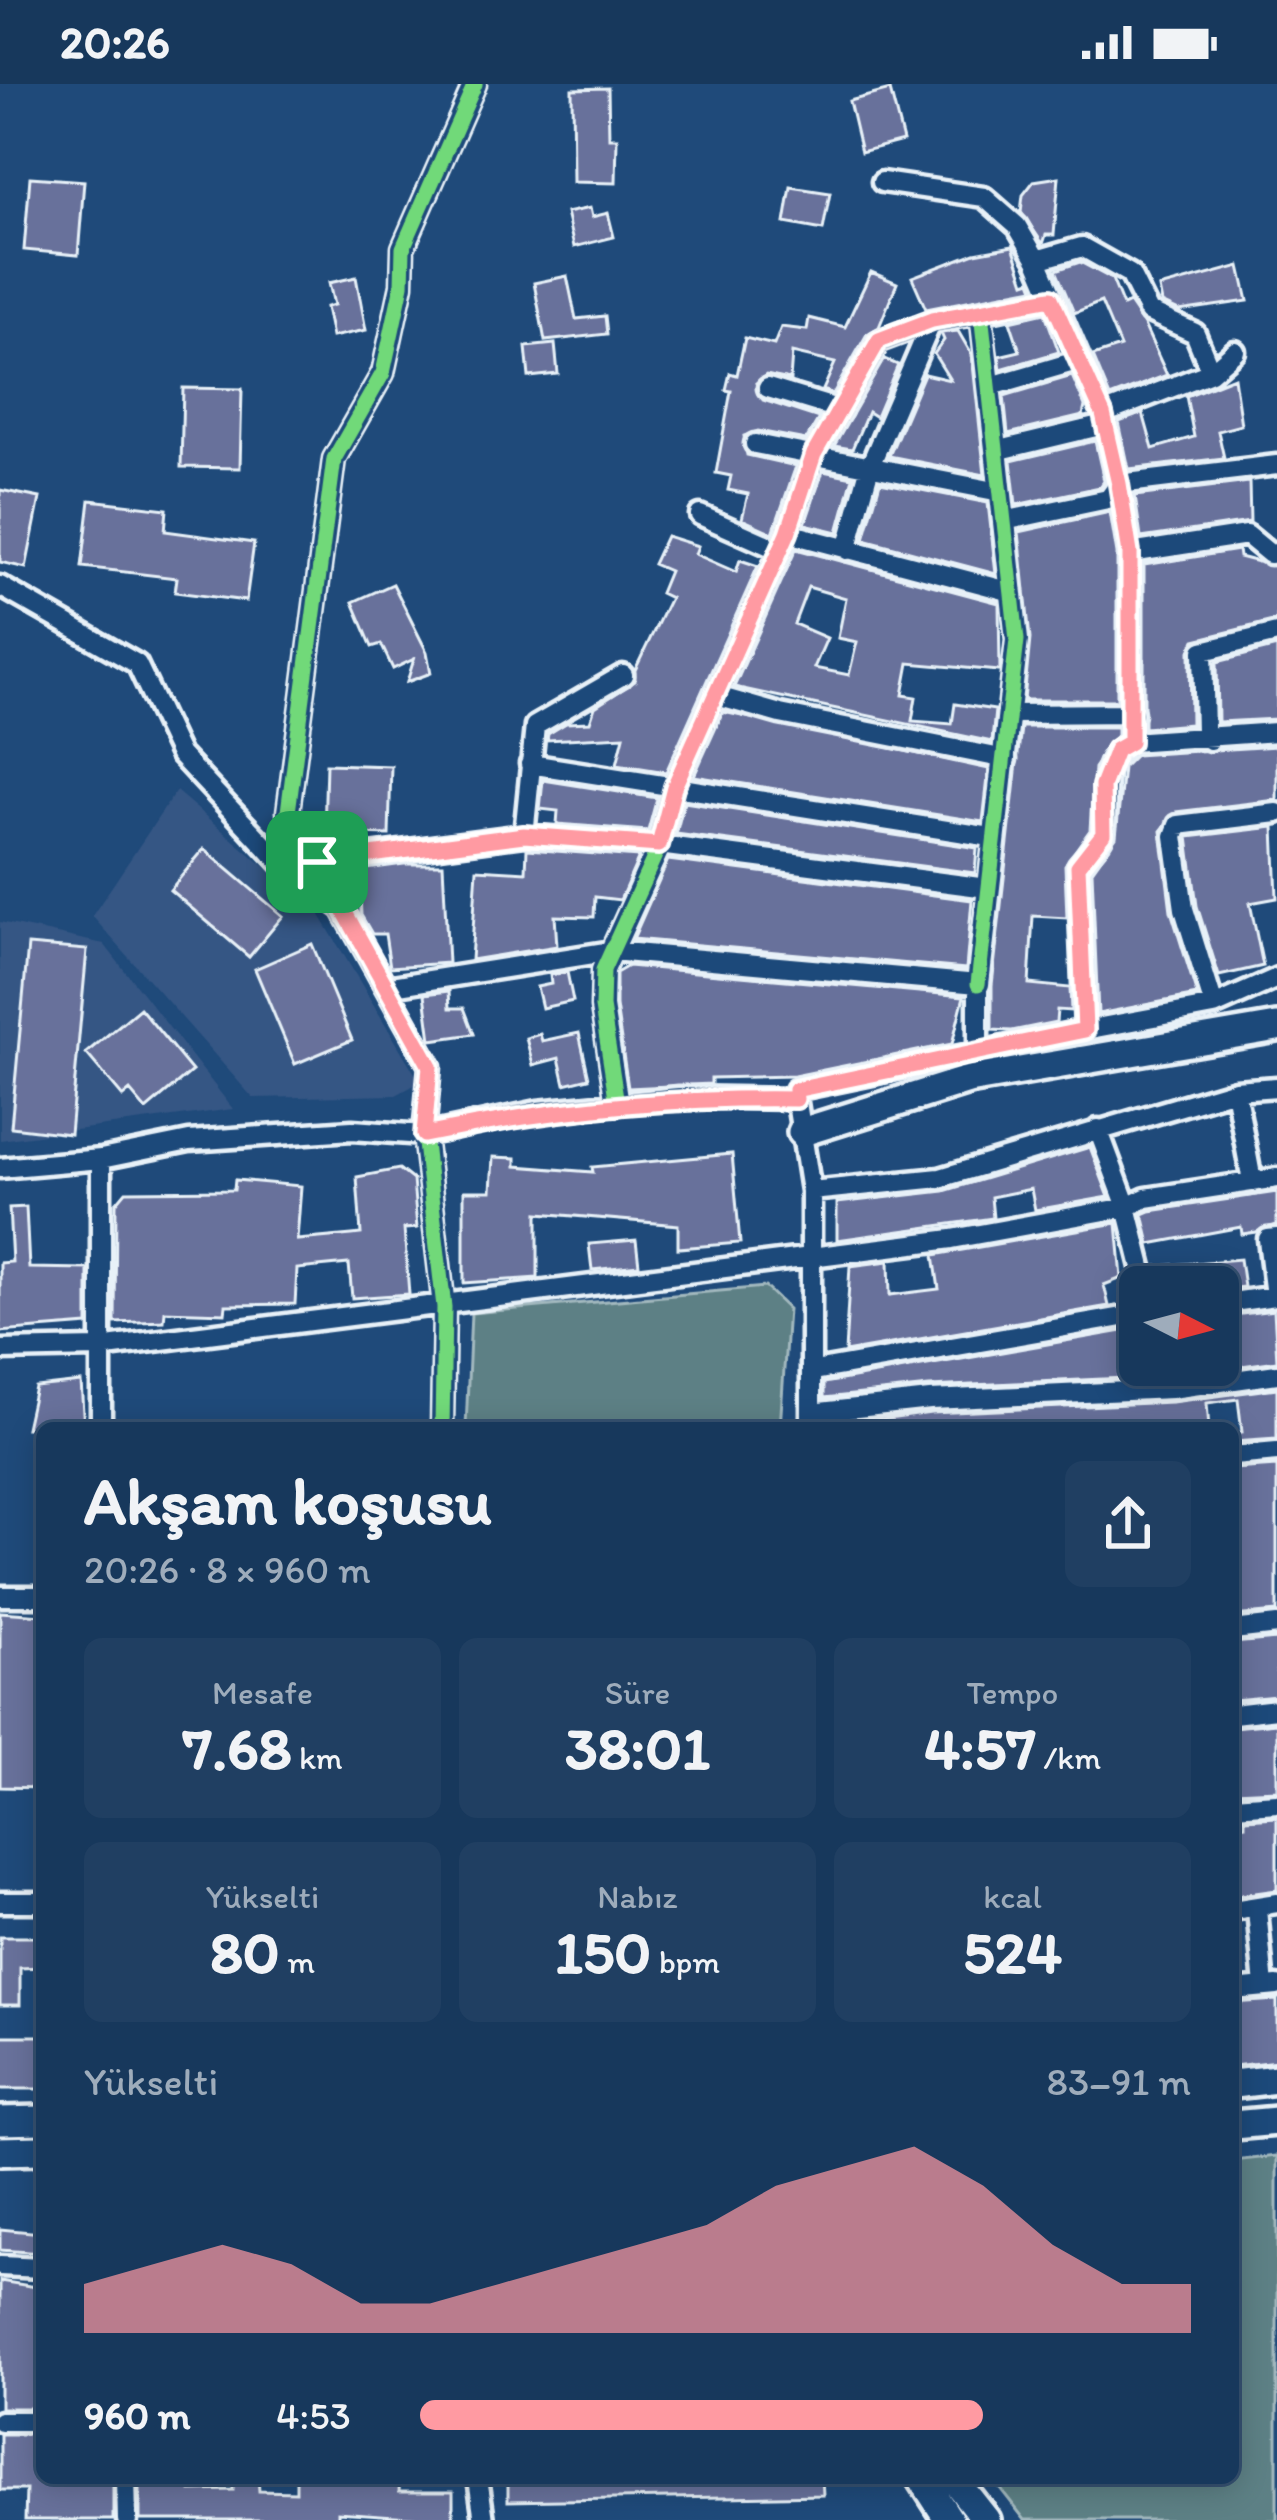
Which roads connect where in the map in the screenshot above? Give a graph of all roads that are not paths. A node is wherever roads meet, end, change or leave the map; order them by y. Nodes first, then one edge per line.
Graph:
1 (475, 84) edge
2 (882, 182) dead end
3 (1037, 260) junction
4 (1051, 298) junction
5 (981, 313) junction
6 (932, 320) junction
7 (1235, 351) dead end
8 (1080, 360) junction
9 (1211, 372) junction
10 (988, 387) junction
11 (768, 388) dead end
12 (841, 410) junction
13 (1103, 420) junction
14 (755, 444) dead end
15 (1000, 450) junction
16 (814, 454) junction
17 (1277, 465) edge
18 (870, 466) junction
19 (1119, 484) junction
20 (1000, 493) junction
21 (700, 515) dead end
22 (1004, 521) junction
23 (783, 542) junction
24 (847, 550) junction
25 (1130, 553) junction
26 (1277, 553) edge
27 (0, 586) edge
28 (1012, 592) junction
29 (1277, 633) edge
30 (623, 675) dead end
31 (717, 696) junction
32 (1133, 713) junction
33 (1012, 714) junction
34 (1277, 733) edge
35 (1210, 740) junction
36 (1130, 742) junction
37 (1006, 759) junction
38 (530, 764) junction
39 (674, 787) junction
40 (1277, 813) edge
41 (524, 835) junction
42 (991, 837) junction
43 (659, 845) junction
44 (317, 862) junction
45 (988, 888) junction
46 (346, 912) junction
47 (612, 951) junction
48 (1277, 978) edge
49 (978, 984) junction
50 (386, 987) junction
51 (1214, 1006) junction
52 (1277, 1027) edge
53 (1085, 1030) junction
54 (978, 1051) junction
55 (1277, 1087) edge
56 (1235, 1090) junction
57 (796, 1099) junction
58 (617, 1104) junction
59 (1098, 1129) junction
60 (802, 1132) junction
61 (424, 1135) junction
62 (101, 1159) junction
63 (0, 1168) edge
64 (1277, 1178) edge
65 (1252, 1181) junction
66 (811, 1191) junction
67 (1127, 1207) junction
68 (1277, 1238) edge
69 (812, 1253) junction
70 (1142, 1266) edge
71 (1276, 1303) edge
72 (1239, 1304) edge
73 (445, 1307) junction
74 (1119, 1318) edge
75 (99, 1348) junction
76 (0, 1350) edge
77 (814, 1371) junction
78 (1277, 1374) edge
79 (811, 1420) edge
80 (101, 1422) edge
81 (442, 1422) edge
82 (1277, 1452) edge
83 (1239, 1455) edge
84 (36, 1596) edge
85 (0, 1597) edge
86 (1277, 1625) edge
87 (1239, 1629) edge
88 (1277, 1709) edge
89 (1239, 1713) edge
90 (1277, 1803) edge
91 (1239, 1805) edge
92 (0, 1902) edge
93 (36, 1902) edge
94 (1277, 1903) edge
95 (1257, 1909) junction
96 (1239, 1910) edge
97 (1270, 1987) edge
98 (1239, 1990) edge
99 (1277, 2078) edge
100 (1239, 2083) edge
101 (36, 2120) edge
102 (1277, 2120) edge
103 (0, 2121) edge
104 (1239, 2124) edge
105 (36, 2150) edge
106 (0, 2151) edge
107 (0, 2266) edge
108 (36, 2268) edge
109 (0, 2421) edge
110 (36, 2421) edge
111 (126, 2484) edge
112 (479, 2484) edge
113 (926, 2484) edge
114 (958, 2484) edge
115 (128, 2520) edge
116 (484, 2520) edge
117 (950, 2520) edge
118 (986, 2520) edge

1 - 44 street
2 - 3 street
3 - 4 street
3 - 9 street
4 - 5 street
4 - 8 street
5 - 6 street
5 - 10 street
6 - 12 street
6 - 18 street
7 - 9 street
8 - 10 street
8 - 13 street
9 - 13 street
10 - 15 street
11 - 12 street
12 - 16 street
13 - 15 street
13 - 19 street
14 - 16 street
15 - 20 street
16 - 18 street
16 - 23 street
17 - 19 street
18 - 20 street
18 - 24 street
19 - 22 street
19 - 25 street
20 - 22 street
21 - 23 street
22 - 28 street
23 - 24 street
23 - 31 street
24 - 28 street
25 - 26 street
25 - 32 street
27 - 46 street
28 - 33 street
29 - 35 street
30 - 38 street
31 - 37 street
31 - 39 street
32 - 33 street
32 - 36 street
33 - 37 street
34 - 35 street
35 - 36 street
36 - 53 street
37 - 42 street
38 - 39 street
38 - 41 street
39 - 42 street
39 - 43 street
40 - 51 street
41 - 43 street
41 - 44 street
42 - 45 street
43 - 45 street
43 - 47 street
44 - 46 street
45 - 49 street
46 - 50 street
47 - 49 street
47 - 50 street
47 - 58 street
48 - 51 street
49 - 54 street
50 - 61 street
51 - 53 street
52 - 60 street
53 - 54 street
54 - 57 street
55 - 56 street
56 - 59 street
56 - 65 street
57 - 58 street
57 - 60 street
58 - 61 street
59 - 66 street
59 - 67 street
60 - 66 street
61 - 62 street
61 - 73 street
62 - 63 street
62 - 75 street
64 - 65 street
65 - 67 street
66 - 69 street
67 - 69 street
67 - 70 street
68 - 71 street
69 - 73 street
69 - 77 street
71 - 72 street
73 - 75 street
73 - 81 street
74 - 77 street
75 - 76 street
75 - 80 street
77 - 79 street
78 - 79 street
82 - 83 street
84 - 85 street
86 - 87 street
88 - 89 street
90 - 91 street
92 - 93 street
94 - 95 street
95 - 96 street
95 - 97 street
97 - 98 street
99 - 100 street
101 - 103 street
102 - 104 street
105 - 106 street
107 - 108 street
109 - 110 street
111 - 115 street
112 - 116 street
113 - 117 street
114 - 118 street

